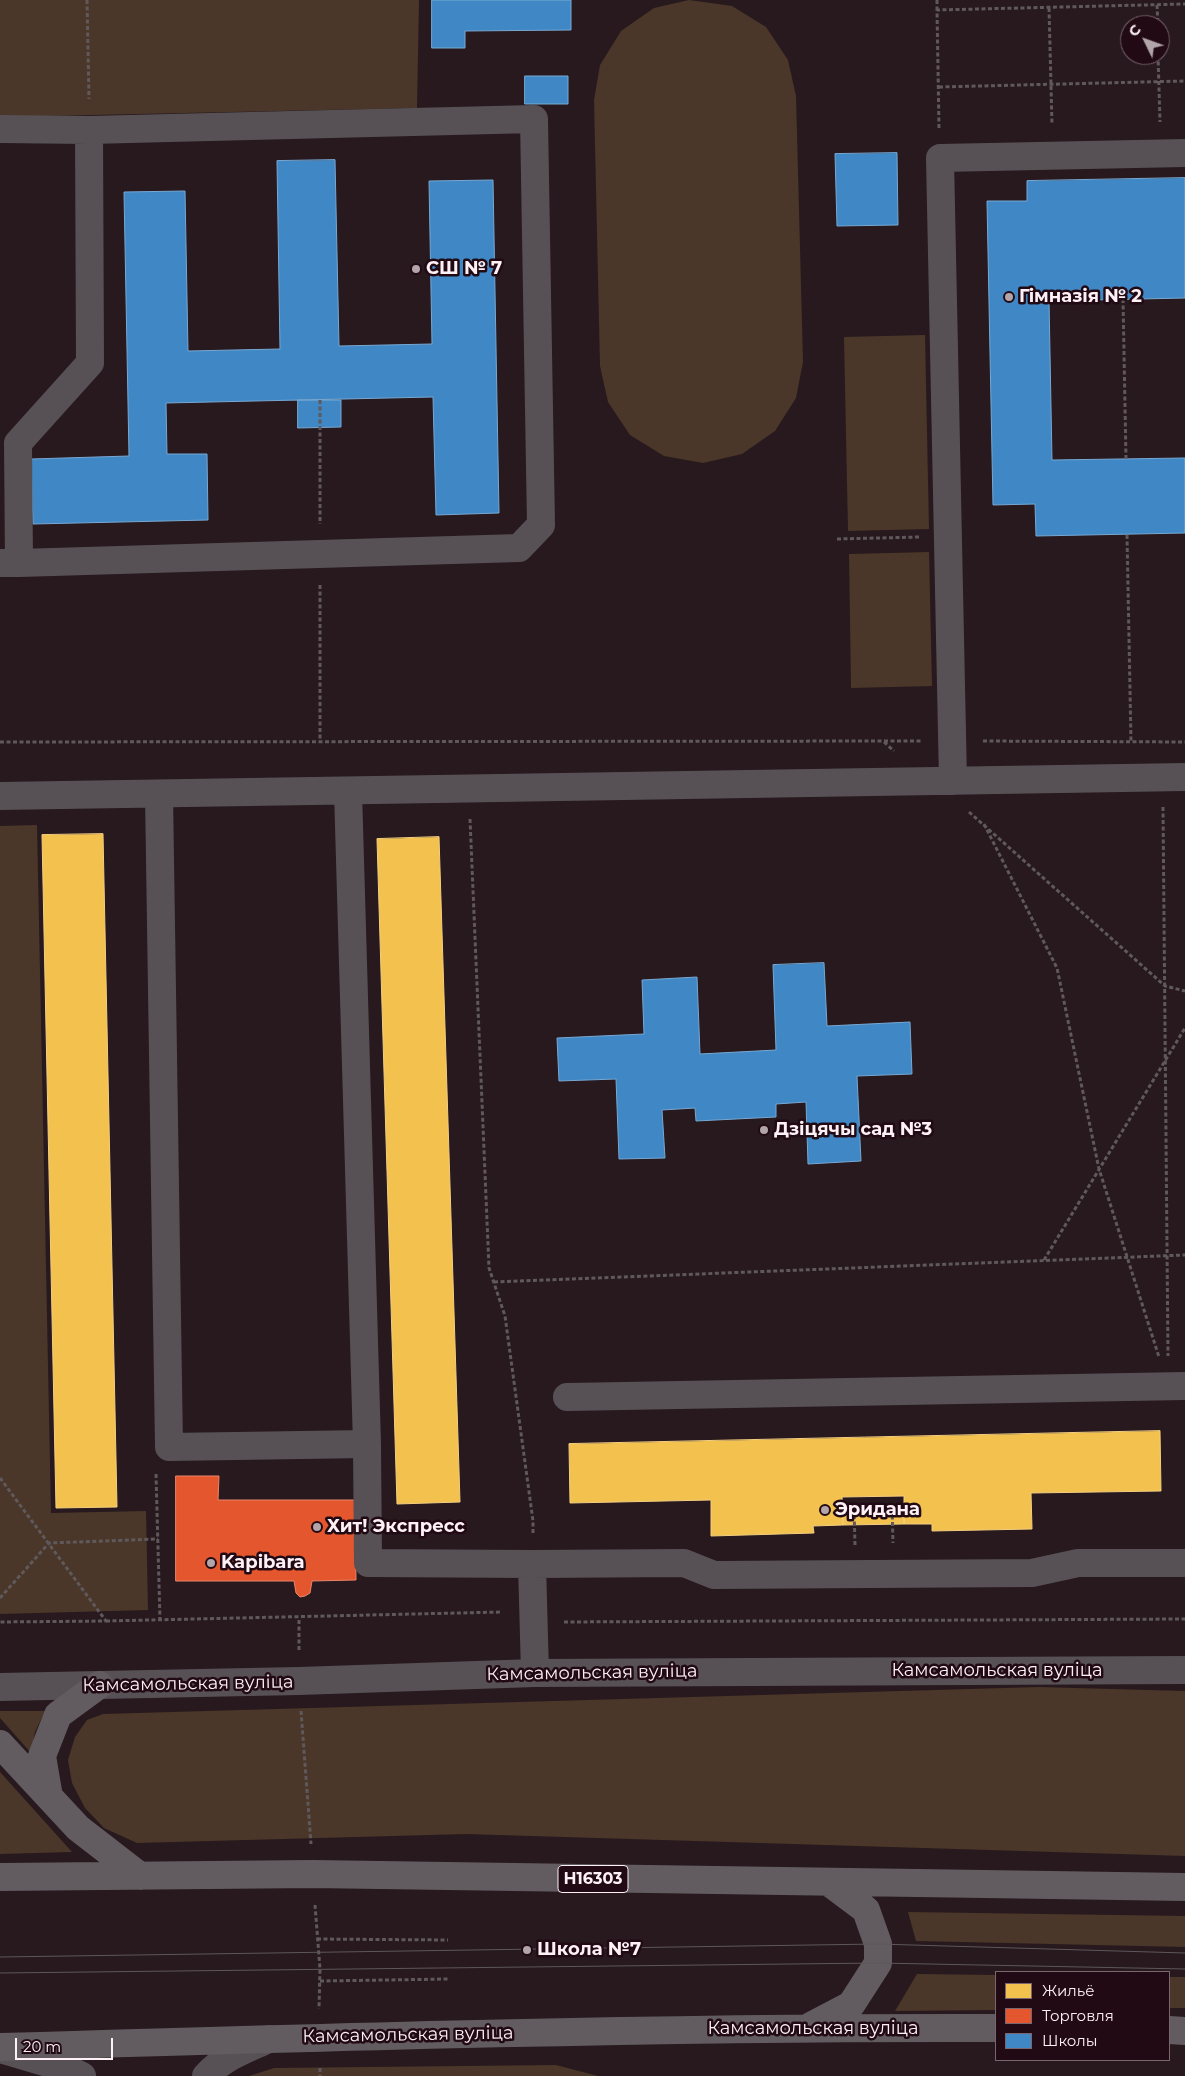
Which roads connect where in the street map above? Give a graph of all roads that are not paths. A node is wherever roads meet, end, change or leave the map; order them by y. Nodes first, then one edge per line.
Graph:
1 (0, 129) edge
2 (89, 130) junction
3 (1173, 153) edge
4 (9, 563) edge
5 (1174, 777) edge
6 (953, 781) junction
7 (348, 791) junction
8 (159, 794) junction
9 (0, 796) edge
10 (1176, 1386) edge
11 (568, 1398) dead end
12 (367, 1444) junction
13 (1185, 1563) edge
14 (532, 1564) junction
15 (1185, 1670) edge
16 (535, 1673) junction
17 (99, 1685) junction
18 (0, 1688) edge
19 (0, 1744) edge
20 (49, 1798) junction
21 (140, 1876) junction
22 (0, 1877) edge
23 (830, 1883) junction
24 (1185, 1887) edge
25 (808, 2028) junction
26 (995, 2028) edge
27 (1170, 2030) edge
28 (1185, 2031) edge
29 (271, 2038) junction
30 (0, 2048) edge
31 (82, 2076) edge
32 (206, 2076) edge

1 - 2 street
2 - 4 street
2 - 4 street
3 - 6 street
5 - 6 street
6 - 7 street
7 - 8 street
7 - 12 street
8 - 9 street
8 - 12 street
10 - 11 street
12 - 14 street
13 - 14 street
14 - 16 street
15 - 16 street, Камсамольская вуліца
16 - 17 street, Камсамольская вуліца
17 - 18 street, Камсамольская вуліца
17 - 20 main road
19 - 20 main road
20 - 21 main road
21 - 22 main road, Н16303
21 - 23 main road, Н16303
23 - 24 main road, Н16303
23 - 25 main road
25 - 26 main road, Камсамольская вуліца
25 - 29 main road, Камсамольская вуліца
27 - 28 main road
29 - 30 main road, Камсамольская вуліца
29 - 32 street
30 - 31 street

